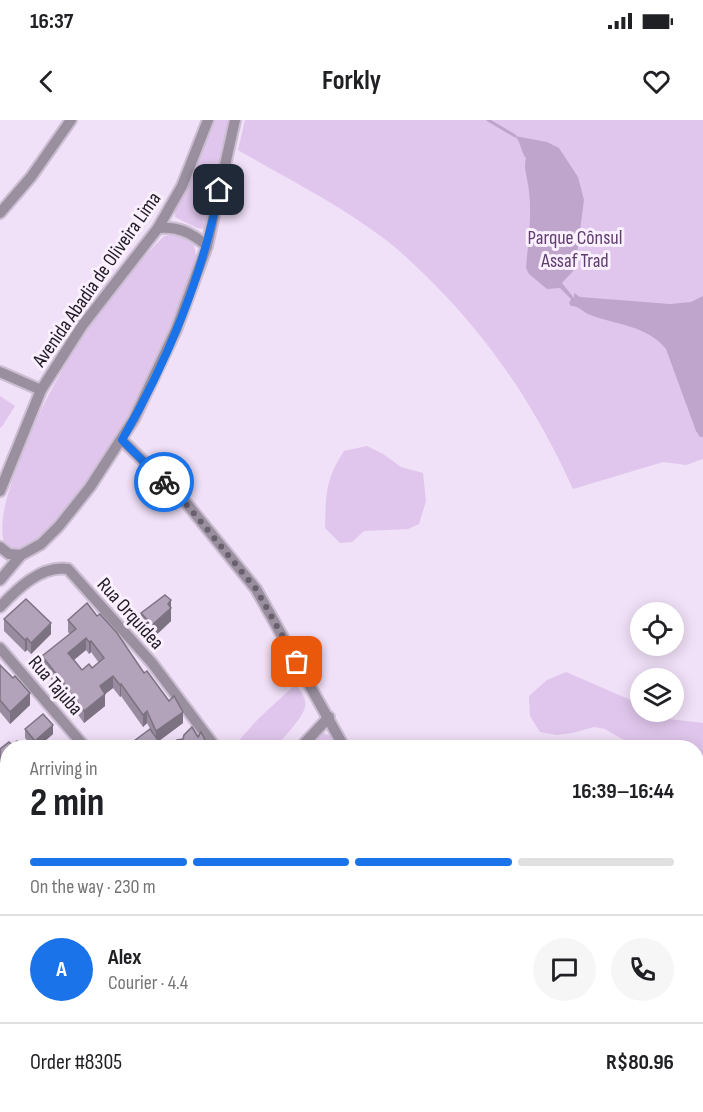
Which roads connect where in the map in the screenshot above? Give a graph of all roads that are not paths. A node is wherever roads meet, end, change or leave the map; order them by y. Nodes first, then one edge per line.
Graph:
1 (71, 120) edge
2 (208, 120) edge
3 (235, 120) edge
4 (0, 213) edge
5 (158, 228) junction
6 (207, 246) junction
7 (0, 372) edge
8 (41, 390) junction
9 (122, 440) junction
10 (4, 470) edge
11 (1, 486) edge
12 (0, 547) edge
13 (21, 555) junction
14 (0, 580) edge
15 (0, 607) edge
16 (0, 648) edge
17 (329, 717) junction
18 (79, 740) edge
19 (208, 740) edge
20 (308, 740) edge
21 (339, 740) edge

1 - 4 street
2 - 5 street, Avenida Abadia de Oliveira Lima
3 - 6 street
5 - 6 street
5 - 8 street, Avenida Abadia de Oliveira Lima
6 - 9 street
7 - 8 street
8 - 10 street, Avenida Abadia de Oliveira Lima
9 - 13 street
9 - 17 street
10 - 11 street, Avenida Abadia de Oliveira Lima
12 - 13 street
13 - 14 street
15 - 19 street, Rua Orquídea
16 - 18 street, Rua Tajuba
17 - 20 street
17 - 21 street

